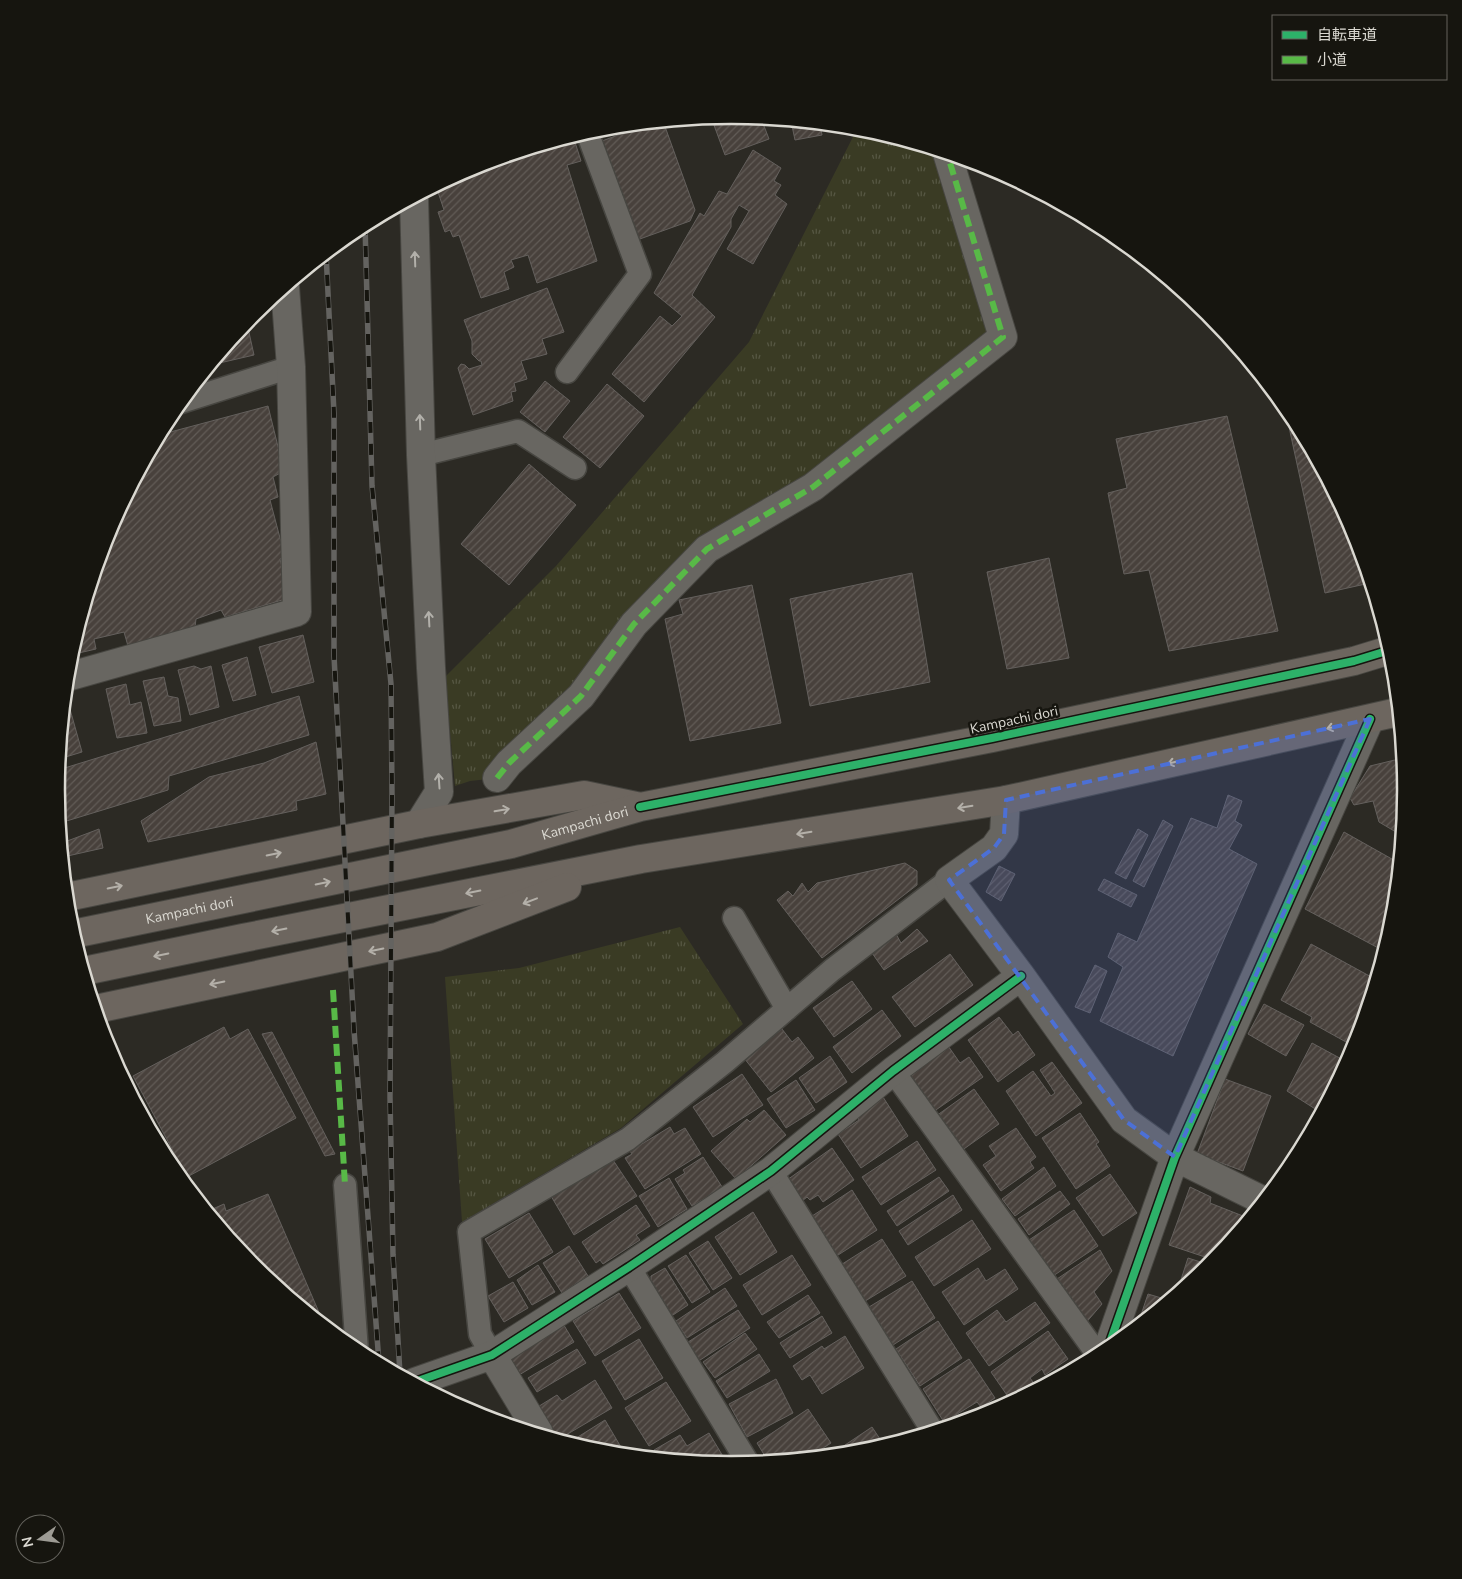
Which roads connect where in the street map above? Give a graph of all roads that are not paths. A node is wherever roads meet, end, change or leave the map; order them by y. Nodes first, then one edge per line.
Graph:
1 (590, 139) edge
2 (949, 161) edge
3 (414, 204) edge
4 (286, 295) edge
5 (291, 367) junction
6 (567, 372) dead end
7 (192, 398) edge
8 (421, 455) junction
9 (575, 468) dead end
10 (1382, 652) edge
11 (76, 675) edge
12 (1392, 713) edge
13 (1370, 719) junction
14 (497, 778) dead end
15 (1006, 800) junction
16 (640, 807) junction
17 (419, 824) junction
18 (641, 860) junction
19 (949, 880) junction
20 (74, 896) edge
21 (734, 918) dead end
22 (81, 932) edge
23 (90, 969) edge
24 (1021, 976) junction
25 (102, 1008) edge
26 (787, 1009) junction
27 (893, 1070) junction
28 (1175, 1157) junction
29 (771, 1170) junction
30 (345, 1185) dead end
31 (1257, 1198) edge
32 (629, 1267) junction
33 (1113, 1335) edge
34 (356, 1340) edge
35 (1093, 1348) edge
36 (492, 1355) junction
37 (422, 1379) edge
38 (534, 1425) edge
39 (929, 1425) edge
40 (744, 1455) edge

1 - 6 lane
2 - 14 street
8 -> 3 street
4 - 5 street
5 - 7 lane
5 - 11 street
8 - 9 lane
17 -> 8 street
10 - 16 main road, Kampachi dori
12 - 13 main road
13 -> 15 main road
13 - 28 street
15 -> 18 main road
15 - 19 street
17 -> 16 main road
22 -> 16 main road, Kampachi dori
20 -> 17 main road
18 -> 23 main road
18 -> 25 main road
19 - 24 street
19 - 26 lane
21 - 26 lane
24 - 27 street
24 - 28 street
26 - 36 lane
27 - 29 street
27 - 35 lane
28 - 31 street
28 - 33 street
29 - 32 street
29 - 39 lane
30 - 34 lane
32 - 36 street
32 - 40 lane
36 - 37 street
36 - 38 street

